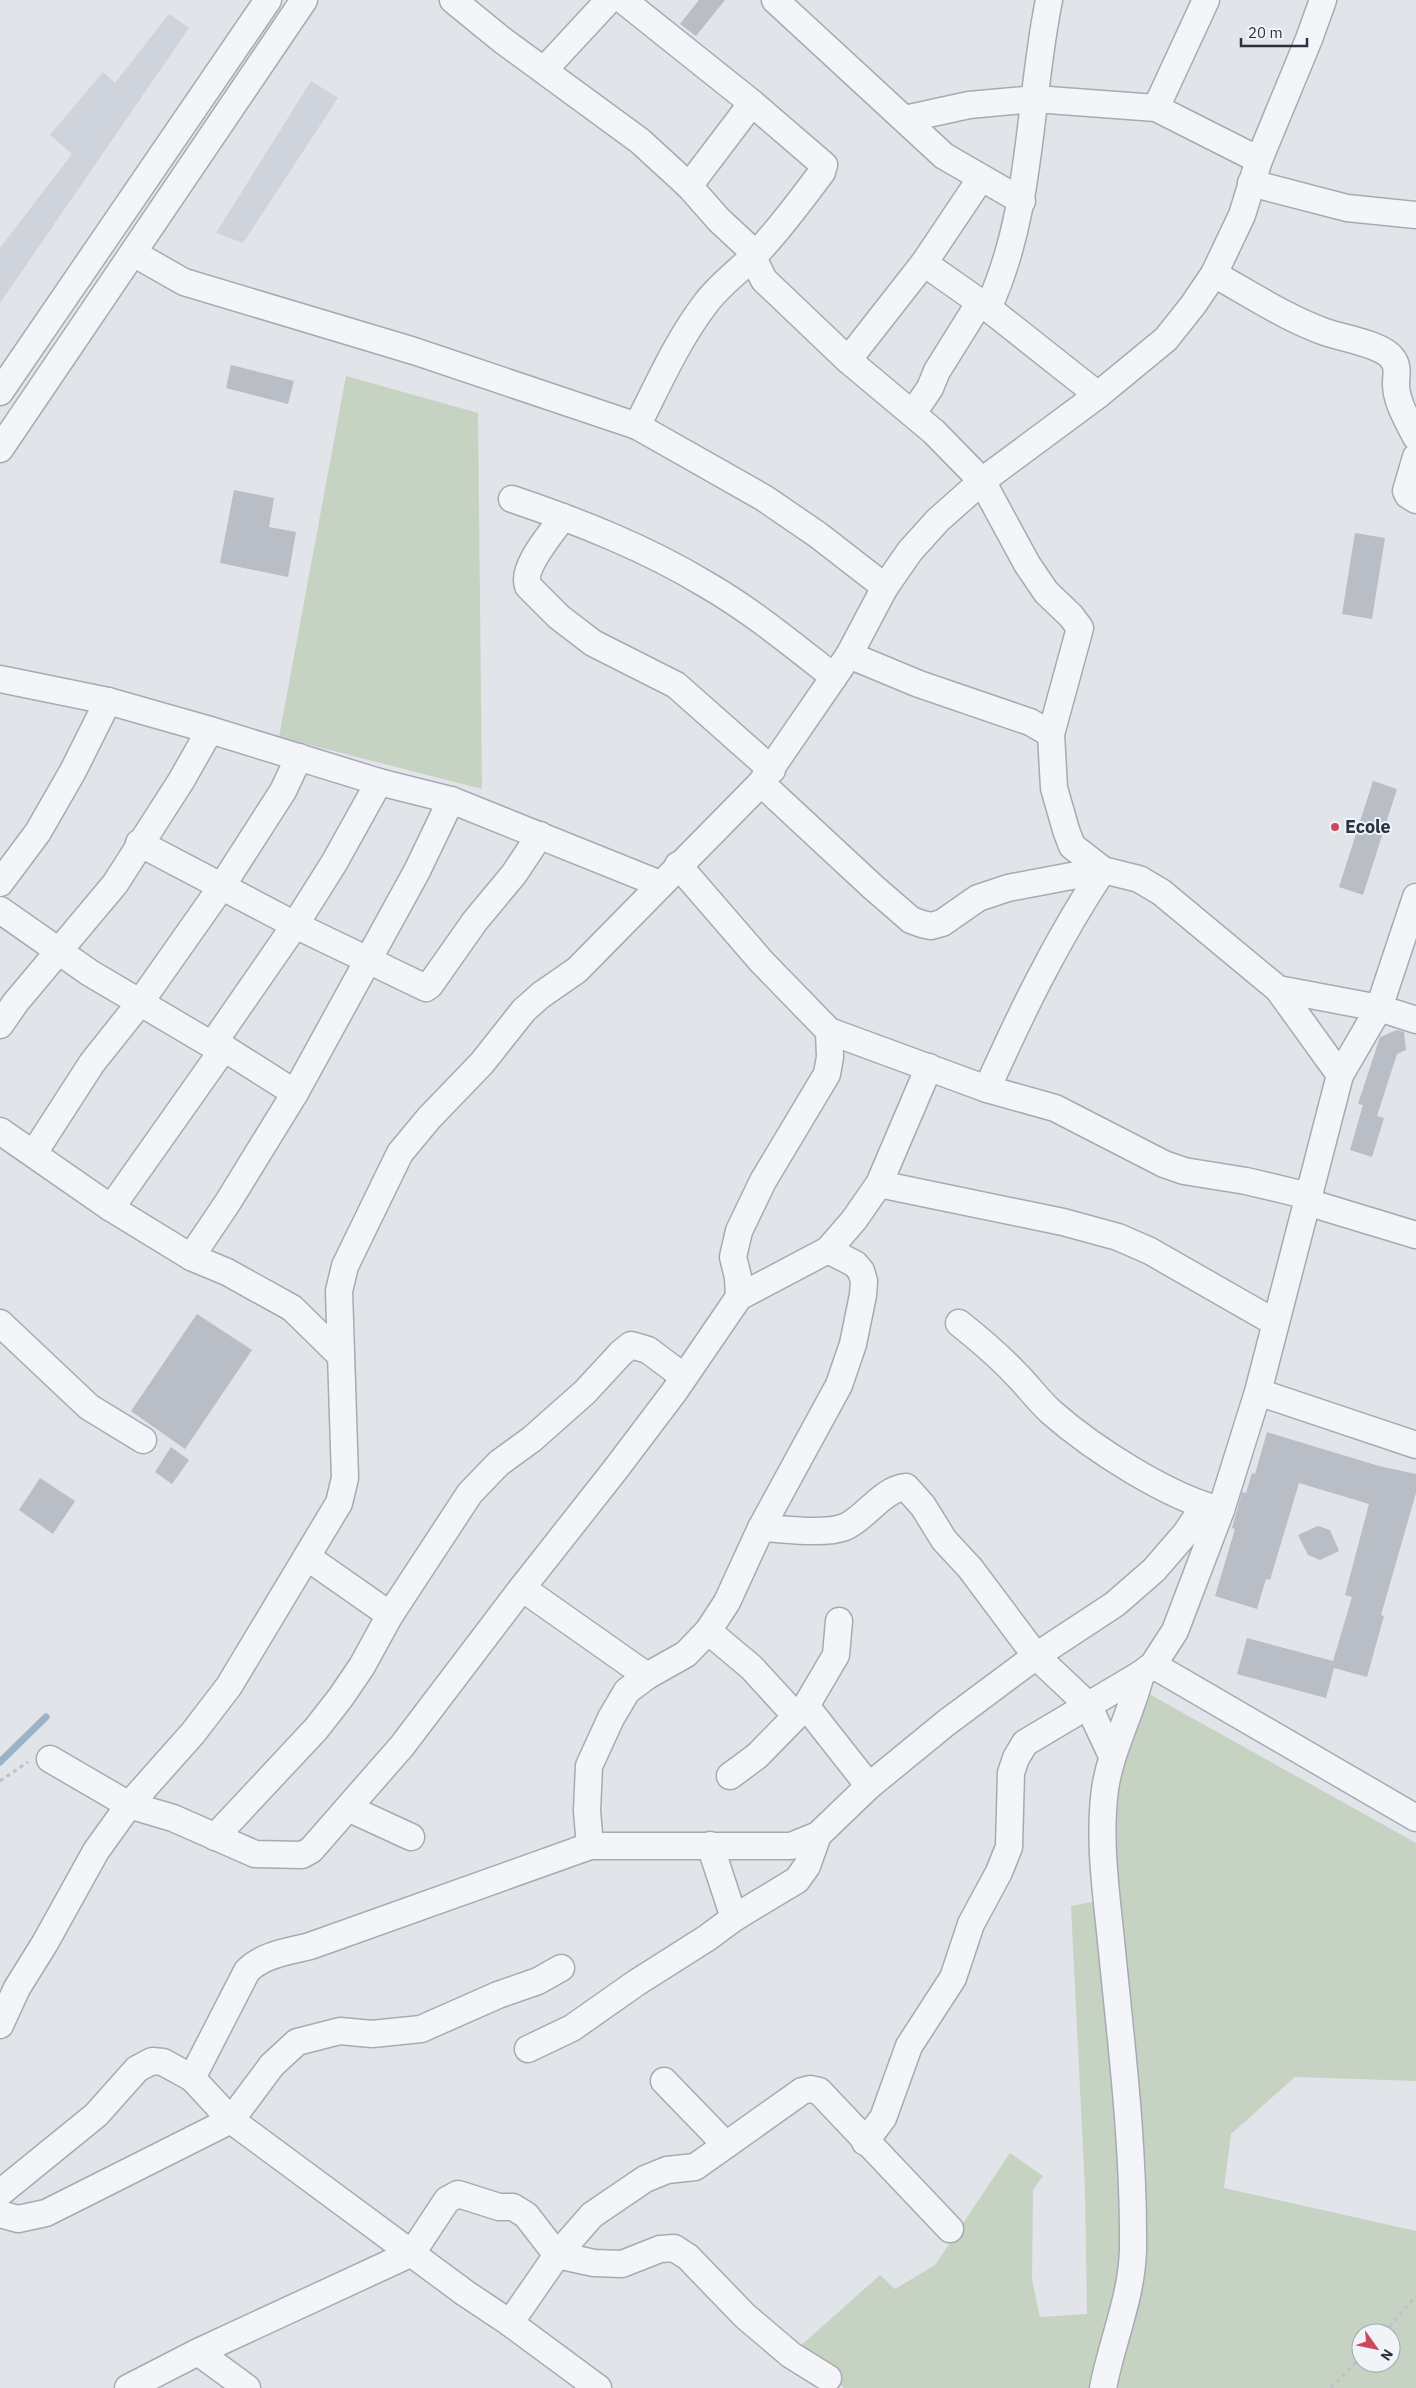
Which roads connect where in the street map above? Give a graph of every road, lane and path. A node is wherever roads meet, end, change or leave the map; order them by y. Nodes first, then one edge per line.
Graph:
1 (268, 0) edge
2 (304, 0) edge
3 (453, 0) edge
4 (624, 0) edge
5 (775, 0) edge
6 (1206, 0) edge
7 (1323, 0) edge
8 (595, 4) edge
9 (1042, 4) edge
10 (544, 70) junction
11 (1035, 99) junction
12 (752, 103) junction
13 (1156, 108) junction
14 (905, 118) junction
15 (1255, 171) junction
16 (982, 178) junction
17 (689, 186) junction
18 (1022, 201) junction
19 (1416, 215) edge
20 (133, 253) junction
21 (754, 256) junction
22 (924, 263) junction
23 (1214, 274) junction
24 (984, 305) junction
25 (848, 360) junction
26 (0, 392) edge
27 (1098, 395) junction
28 (913, 413) junction
29 (637, 426) junction
30 (1416, 437) edge
31 (0, 448) edge
32 (1416, 457) edge
33 (982, 481) junction
34 (512, 499) dead end
35 (1416, 500) edge
36 (564, 517) junction
37 (885, 587) junction
38 (849, 655) junction
39 (834, 676) junction
40 (3, 687) edge
41 (108, 701) junction
42 (210, 730) junction
43 (1051, 734) junction
44 (299, 757) junction
45 (767, 776) junction
46 (379, 782) junction
47 (451, 800) junction
48 (540, 835) junction
49 (139, 843) junction
50 (678, 865) junction
51 (1103, 870) junction
52 (0, 883) edge
53 (660, 884) junction
54 (222, 886) junction
55 (1416, 897) edge
56 (0, 910) edge
57 (295, 925) junction
58 (57, 952) junction
59 (368, 960) junction
60 (1278, 989) junction
61 (139, 1004) junction
62 (1379, 1008) junction
63 (1416, 1020) edge
64 (0, 1025) edge
65 (829, 1031) junction
66 (218, 1047) junction
67 (929, 1067) junction
68 (1340, 1075) junction
69 (987, 1088) junction
70 (295, 1093) junction
71 (0, 1131) edge
72 (34, 1154) junction
73 (879, 1184) junction
74 (1308, 1199) junction
75 (111, 1208) junction
76 (1416, 1235) edge
77 (828, 1250) junction
78 (191, 1257) junction
79 (739, 1298) junction
80 (1274, 1322) junction
81 (0, 1323) edge
82 (959, 1323) dead end
83 (340, 1354) junction
84 (684, 1378) junction
85 (1258, 1392) junction
86 (143, 1440) dead end
87 (1416, 1445) edge
88 (1213, 1508) junction
89 (761, 1528) junction
90 (307, 1557) junction
91 (522, 1588) junction
92 (390, 1615) junction
93 (839, 1621) dead end
94 (708, 1631) junction
95 (1036, 1656) junction
96 (1147, 1670) junction
97 (648, 1676) junction
98 (1088, 1705) junction
99 (801, 1711) junction
100 (1112, 1756) junction
101 (50, 1759) joint
102 (730, 1776) dead end
103 (0, 1781) edge
104 (870, 1786) junction
105 (129, 1805) junction
106 (348, 1808) junction
107 (1416, 1818) edge
108 (818, 1835) junction
109 (215, 1837) junction
110 (411, 1837) dead end
111 (710, 1845) junction
112 (590, 1846) junction
113 (734, 1918) junction
114 (561, 1968) dead end
115 (0, 2025) edge
116 (528, 2049) dead end
117 (192, 2078) junction
118 (664, 2081) dead end
119 (231, 2120) junction
120 (865, 2142) junction
121 (726, 2145) junction
122 (0, 2193) edge
123 (0, 2214) edge
124 (950, 2229) dead end
125 (412, 2253) junction
126 (557, 2255) junction
127 (1416, 2296) edge
128 (510, 2323) junction
129 (1393, 2323) edge
130 (198, 2352) junction
131 (1351, 2367) edge
132 (828, 2378) dead end
133 (128, 2388) edge
134 (247, 2388) edge
135 (598, 2388) edge
136 (1102, 2388) edge
137 (1331, 2388) edge

1 - 26 street
2 - 20 street
3 - 10 street
4 - 12 street
5 - 14 street
6 - 13 street
7 - 15 street
8 - 10 street
9 - 11 street
10 - 17 street
11 - 13 street
11 - 14 street
11 - 18 street
12 - 17 street
12 - 21 street
13 - 15 street
14 - 16 street
15 - 19 street
15 - 23 street
16 - 18 street
16 - 22 street
17 - 21 street
18 - 24 street
20 - 29 street
20 - 31 street
21 - 25 street
21 - 29 street
22 - 24 street
22 - 25 street
23 - 27 street
23 - 30 street
24 - 27 street
24 - 28 street
25 - 28 street
27 - 33 street
28 - 33 street
29 - 37 street
32 - 35 street
33 - 37 street
33 - 43 street
34 - 36 street
36 - 39 street
36 - 45 street
37 - 38 street
38 - 39 street
38 - 43 street
39 - 45 street
40 - 41 street
41 - 42 street
41 - 52 street
42 - 44 street
42 - 49 street
43 - 51 street
44 - 46 street
44 - 54 street
45 - 50 street
45 - 51 street
46 - 47 street
46 - 57 street
47 - 48 street
47 - 59 street
48 - 53 street
48 - 59 street
49 - 54 street
49 - 58 street
50 - 53 street
50 - 65 street
51 - 60 street
51 - 69 street
53 - 83 street
54 - 57 street
54 - 61 street
55 - 62 street
56 - 58 street
57 - 59 street
57 - 66 street
58 - 61 street
58 - 64 street
59 - 70 street
60 - 62 street
60 - 68 street
61 - 66 street
61 - 72 street
62 - 63 street
62 - 68 street
65 - 67 street
65 - 79 street
66 - 70 street
66 - 75 street
67 - 69 street
67 - 73 street
68 - 74 street
69 - 74 street
70 - 78 street
71 - 72 street
72 - 75 street
73 - 77 street
73 - 80 street
74 - 76 street
74 - 80 street
75 - 78 street
77 - 79 street
77 - 89 street
78 - 83 street
79 - 84 street
80 - 85 street
81 - 86 street
82 - 88 street
83 - 90 street
84 - 91 street
84 - 92 street
85 - 87 street
85 - 88 street
88 - 95 street
88 - 96 street
89 - 94 street
89 - 95 street
90 - 92 street
90 - 105 street
91 - 97 street
91 - 106 street
92 - 109 street
93 - 99 street
94 - 97 street
94 - 99 street
95 - 98 street
95 - 104 street
96 - 98 street
96 - 100 street
96 - 107 street
97 - 112 street
98 - 100 street
98 - 120 street
99 - 102 street
99 - 104 street
100 - 136 street
101 - 103 path
101 - 105 street
104 - 108 street
105 - 109 street
105 - 115 street
106 - 109 street
106 - 110 street
108 - 111 street
108 - 113 street
111 - 112 street
111 - 113 street
112 - 117 street
113 - 116 street
114 - 119 street
117 - 119 street
117 - 122 street
118 - 121 street
119 - 123 street
119 - 125 street
120 - 121 street
120 - 124 street
121 - 126 street
125 - 126 street
125 - 128 street
125 - 130 street
126 - 128 street
126 - 132 street
127 - 129 path
128 - 135 street
130 - 133 street
130 - 134 street
131 - 137 path

